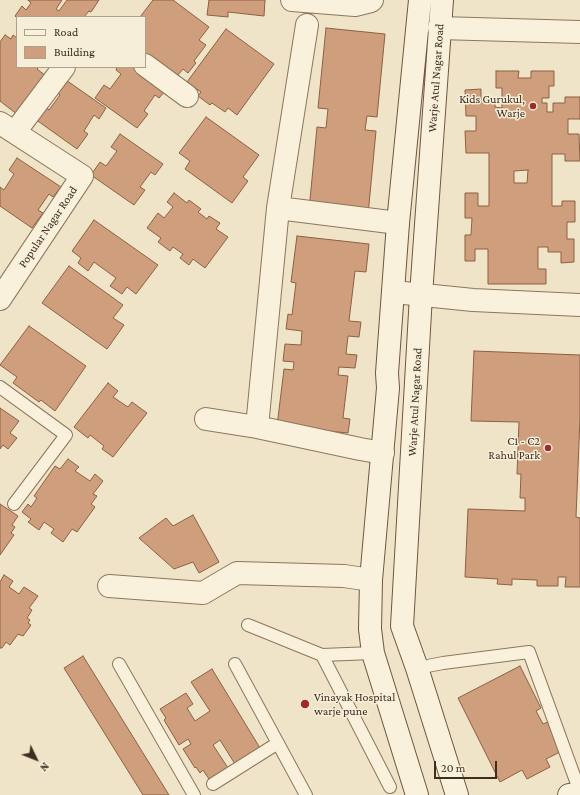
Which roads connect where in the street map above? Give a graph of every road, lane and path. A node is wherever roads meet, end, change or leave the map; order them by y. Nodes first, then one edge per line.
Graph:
1 (292, 0) edge
2 (372, 0) edge
3 (420, 0) edge
4 (442, 0) edge
5 (307, 25) dead end
6 (439, 28) junction
7 (580, 32) edge
8 (146, 66) edge
9 (63, 68) edge
10 (187, 96) dead end
11 (7, 127) edge
12 (278, 208) junction
13 (398, 223) junction
14 (394, 292) junction
15 (421, 295) junction
16 (0, 299) edge
17 (580, 306) edge
18 (0, 387) edge
19 (206, 419) dead end
20 (257, 427) junction
21 (383, 452) junction
22 (14, 504) dead end
23 (371, 580) junction
24 (109, 586) dead end
25 (248, 625) dead end
26 (402, 626) junction
27 (370, 629) junction
28 (373, 653) junction
29 (322, 655) junction
30 (119, 664) dead end
31 (235, 664) dead end
32 (417, 668) junction
33 (278, 743) junction
34 (213, 784) dead end
35 (390, 787) dead end
36 (580, 792) edge
37 (194, 795) edge
38 (306, 795) edge
39 (417, 795) edge
40 (457, 795) edge
41 (569, 795) edge

1 - 2 street
3 - 13 street, Warje Atul Nagar Road
4 - 6 street, Warje Atul Nagar Road
5 - 12 street
6 - 7 street
6 - 15 street, Warje Atul Nagar Road
8 - 10 street
9 - 11 street
11 - 16 street, Popular Nagar Road
12 - 13 street
12 - 20 street
13 - 14 street, Warje Atul Nagar Road
14 - 15 street
14 - 21 street, Warje Atul Nagar Road
15 - 17 street
15 - 26 street, Warje Atul Nagar Road
18 - 22 lane
19 - 20 street
20 - 21 street
21 - 23 street, Warje Atul Nagar Road
23 - 24 street
23 - 27 street, Warje Atul Nagar Road
25 - 29 lane
26 - 27 street
26 - 32 street, Warje Atul Nagar Road
27 - 28 street, Warje Atul Nagar Road
28 - 29 lane
28 - 39 street, Warje Atul Nagar Road
29 - 35 lane
30 - 37 lane
31 - 33 lane
32 - 36 lane
32 - 40 street, Warje Atul Nagar Road
33 - 34 lane
33 - 38 lane
36 - 41 street

